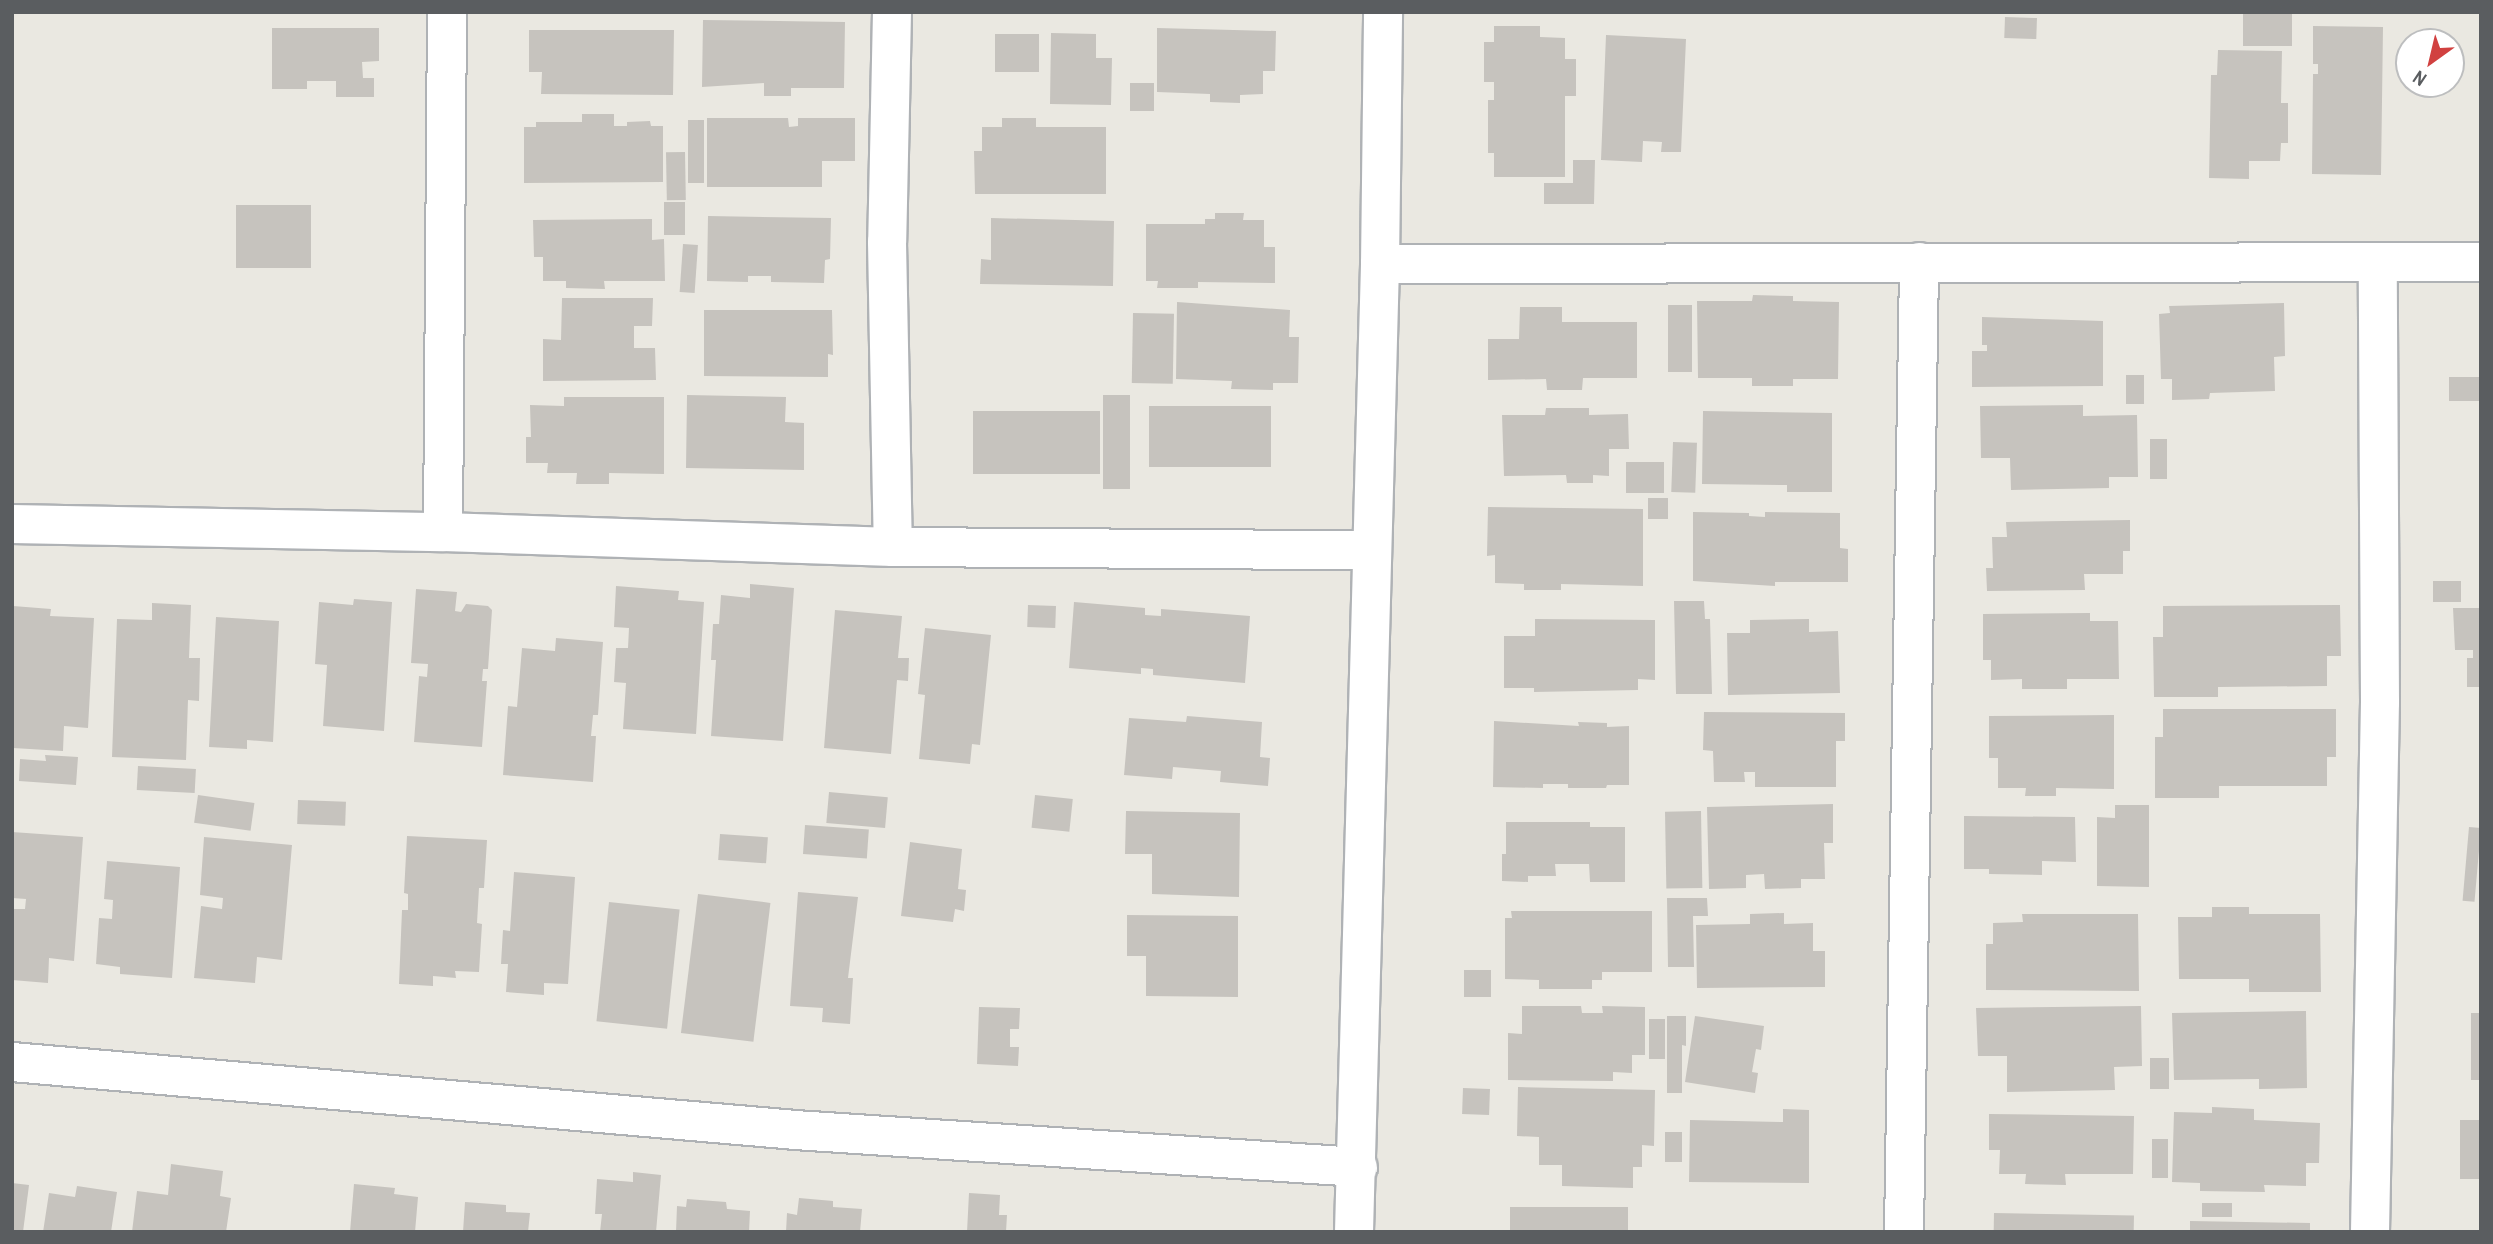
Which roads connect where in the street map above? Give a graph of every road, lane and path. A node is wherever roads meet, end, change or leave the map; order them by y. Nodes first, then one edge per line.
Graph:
1 (447, 12) edge
2 (892, 12) edge
3 (1383, 12) edge
4 (1919, 262) junction
5 (2481, 262) edge
6 (1380, 264) junction
7 (2378, 264) junction
8 (12, 524) edge
9 (443, 533) junction
10 (893, 547) junction
11 (1372, 550) junction
12 (12, 1062) edge
13 (1357, 1167) junction
14 (1354, 1232) edge
15 (1904, 1232) edge
16 (2370, 1232) edge

1 - 9 street
2 - 10 street
3 - 6 street
4 - 6 street
4 - 7 street
4 - 15 street
5 - 7 street
6 - 11 street
7 - 16 street
8 - 9 street
9 - 10 street
10 - 11 street
11 - 13 street
12 - 13 street
13 - 14 street

